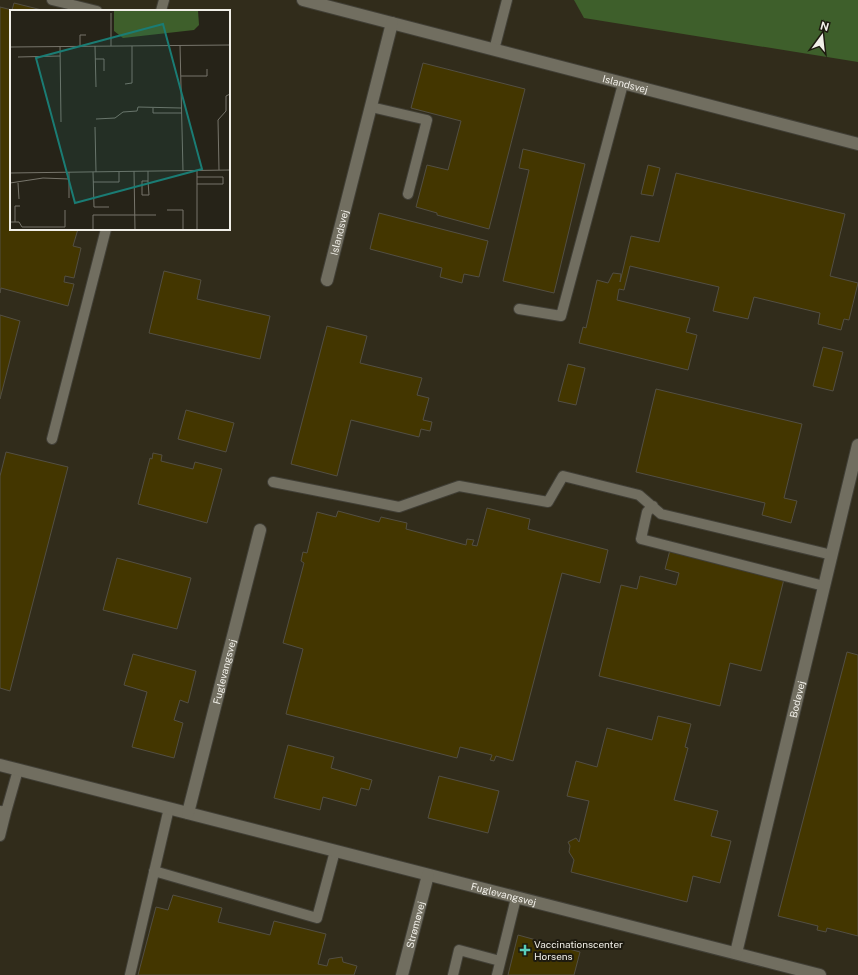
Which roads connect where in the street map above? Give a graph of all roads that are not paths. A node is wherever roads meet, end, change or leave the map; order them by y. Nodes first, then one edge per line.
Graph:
1 (52, 0) edge
2 (164, 0) edge
3 (303, 0) edge
4 (506, 0) edge
5 (93, 10) edge
6 (161, 10) edge
7 (392, 23) junction
8 (494, 50) junction
9 (623, 84) junction
10 (371, 107) junction
11 (858, 144) edge
12 (408, 194) dead end
13 (106, 230) edge
14 (327, 280) dead end
15 (519, 309) dead end
16 (52, 439) dead end
17 (858, 445) edge
18 (273, 482) dead end
19 (653, 506) junction
20 (260, 530) dead end
21 (832, 555) junction
22 (824, 586) junction
23 (0, 766) edge
24 (18, 770) junction
25 (169, 808) junction
26 (3, 812) edge
27 (188, 813) junction
28 (0, 836) edge
29 (335, 851) junction
30 (154, 871) junction
31 (428, 875) junction
32 (516, 898) junction
33 (736, 953) junction
34 (500, 961) junction
35 (130, 975) edge
36 (402, 975) edge
37 (453, 975) edge
38 (497, 975) edge
39 (820, 975) edge

1 - 5 lane
2 - 6 lane
3 - 7 street, Islandsvej
4 - 8 lane
7 - 8 street, Islandsvej
7 - 10 street, Islandsvej
8 - 9 street, Islandsvej
9 - 11 street, Islandsvej
9 - 15 lane
10 - 12 lane
10 - 14 street, Islandsvej
13 - 16 lane
17 - 21 street, Bodøvej
18 - 19 lane
19 - 21 lane
19 - 22 lane
20 - 27 street, Fuglevangsvej
21 - 22 street, Bodøvej
22 - 33 street, Bodøvej
23 - 24 street, Fuglevangsvej
24 - 25 street, Fuglevangsvej
24 - 26 lane
25 - 27 street, Fuglevangsvej
25 - 30 lane
26 - 28 lane
27 - 29 street, Fuglevangsvej
29 - 30 lane
29 - 31 street, Fuglevangsvej
30 - 35 lane
31 - 32 street, Fuglevangsvej
31 - 36 street, Strømøvej
32 - 33 street, Fuglevangsvej
32 - 34 lane
33 - 39 street, Fuglevangsvej
34 - 37 lane
34 - 38 lane

